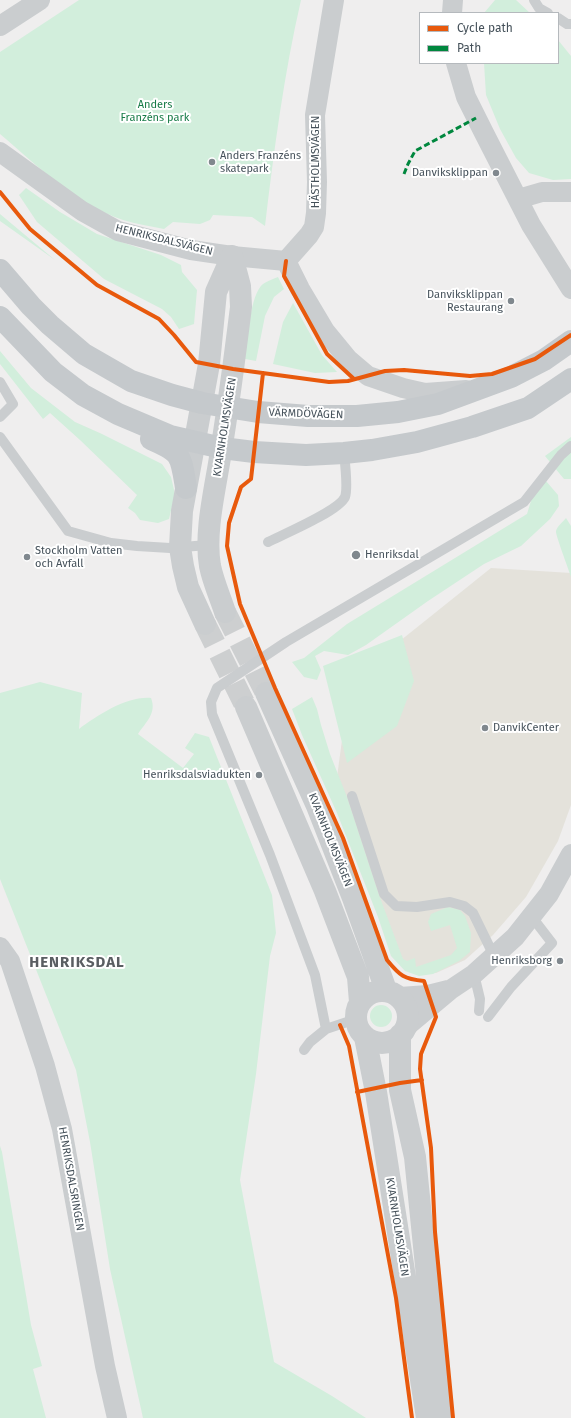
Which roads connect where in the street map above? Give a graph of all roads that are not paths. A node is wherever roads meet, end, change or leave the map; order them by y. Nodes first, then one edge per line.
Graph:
1 (40, 0) edge
2 (334, 0) edge
3 (453, 0) edge
4 (534, 0) edge
5 (452, 12) edge
6 (546, 12) edge
7 (559, 19) edge
8 (2, 22) edge
9 (571, 24) edge
10 (456, 64) edge
11 (0, 152) edge
12 (571, 192) edge
13 (518, 199) junction
14 (232, 256) junction
15 (286, 261) junction
16 (0, 270) edge
17 (571, 289) edge
18 (0, 317) edge
19 (0, 321) edge
20 (571, 341) edge
21 (571, 379) edge
22 (0, 382) edge
23 (478, 390) junction
24 (202, 403) junction
25 (227, 408) junction
26 (0, 418) edge
27 (0, 437) edge
28 (195, 442) junction
29 (571, 446) edge
30 (222, 448) junction
31 (344, 453) junction
32 (186, 488) junction
33 (268, 542) dead end
34 (208, 545) junction
35 (180, 547) junction
36 (225, 612) tunnel mouth
37 (205, 624) tunnel mouth
38 (266, 693) tunnel mouth
39 (246, 707) tunnel mouth
40 (352, 796) dead end
41 (571, 854) edge
42 (532, 917) junction
43 (0, 947) edge
44 (494, 956) junction
45 (474, 974) junction
46 (450, 990) junction
47 (393, 994) junction
48 (479, 1011) dead end
49 (488, 1016) dead end
50 (360, 1019) junction
51 (326, 1029) junction
52 (403, 1031) junction
53 (304, 1050) dead end
54 (117, 1418) edge
55 (427, 1418) edge
56 (441, 1418) edge

1 - 8 street
2 - 15 street, HÄSTHOLMSVÄGEN
3 - 5 street
4 - 6 lane
7 - 9 lane
10 - 13 street
11 - 14 street, HENRIKSDALSVÄGEN
12 - 13 street
13 - 17 street
14 - 15 street
14 - 24 street
14 - 25 street, KVARNHOLMSVÄGEN
15 - 23 street
16 - 24 main road, VÄRMDÖVÄGEN
18 - 28 main road
19 - 32 main road
20 - 23 main road, VÄRMDÖVÄGEN
21 - 31 main road
22 - 26 lane
23 - 25 main road, VÄRMDÖVÄGEN
24 - 25 main road, VÄRMDÖVÄGEN
24 - 28 street
25 - 30 street, KVARNHOLMSVÄGEN
27 - 35 lane
28 - 30 main road
28 - 32 street
29 - 51 lane
30 - 31 main road
30 - 34 street, KVARNHOLMSVÄGEN
31 - 33 lane
32 - 35 street
34 - 35 lane
34 - 36 street, KVARNHOLMSVÄGEN
35 - 37 street
38 - 47 street, KVARNHOLMSVÄGEN
39 - 50 street, KVARNHOLMSVÄGEN
40 - 44 lane
41 - 42 street
42 - 44 street
42 - 49 lane
43 - 54 street, HENRIKSDALSRINGEN
44 - 45 street
45 - 46 street
45 - 48 lane
46 - 47 street
46 - 52 street
47 - 50 street
47 - 52 street
50 - 51 lane
50 - 52 street
50 - 55 street, KVARNHOLMSVÄGEN
51 - 53 lane
52 - 56 street, KVARNHOLMSVÄGEN

